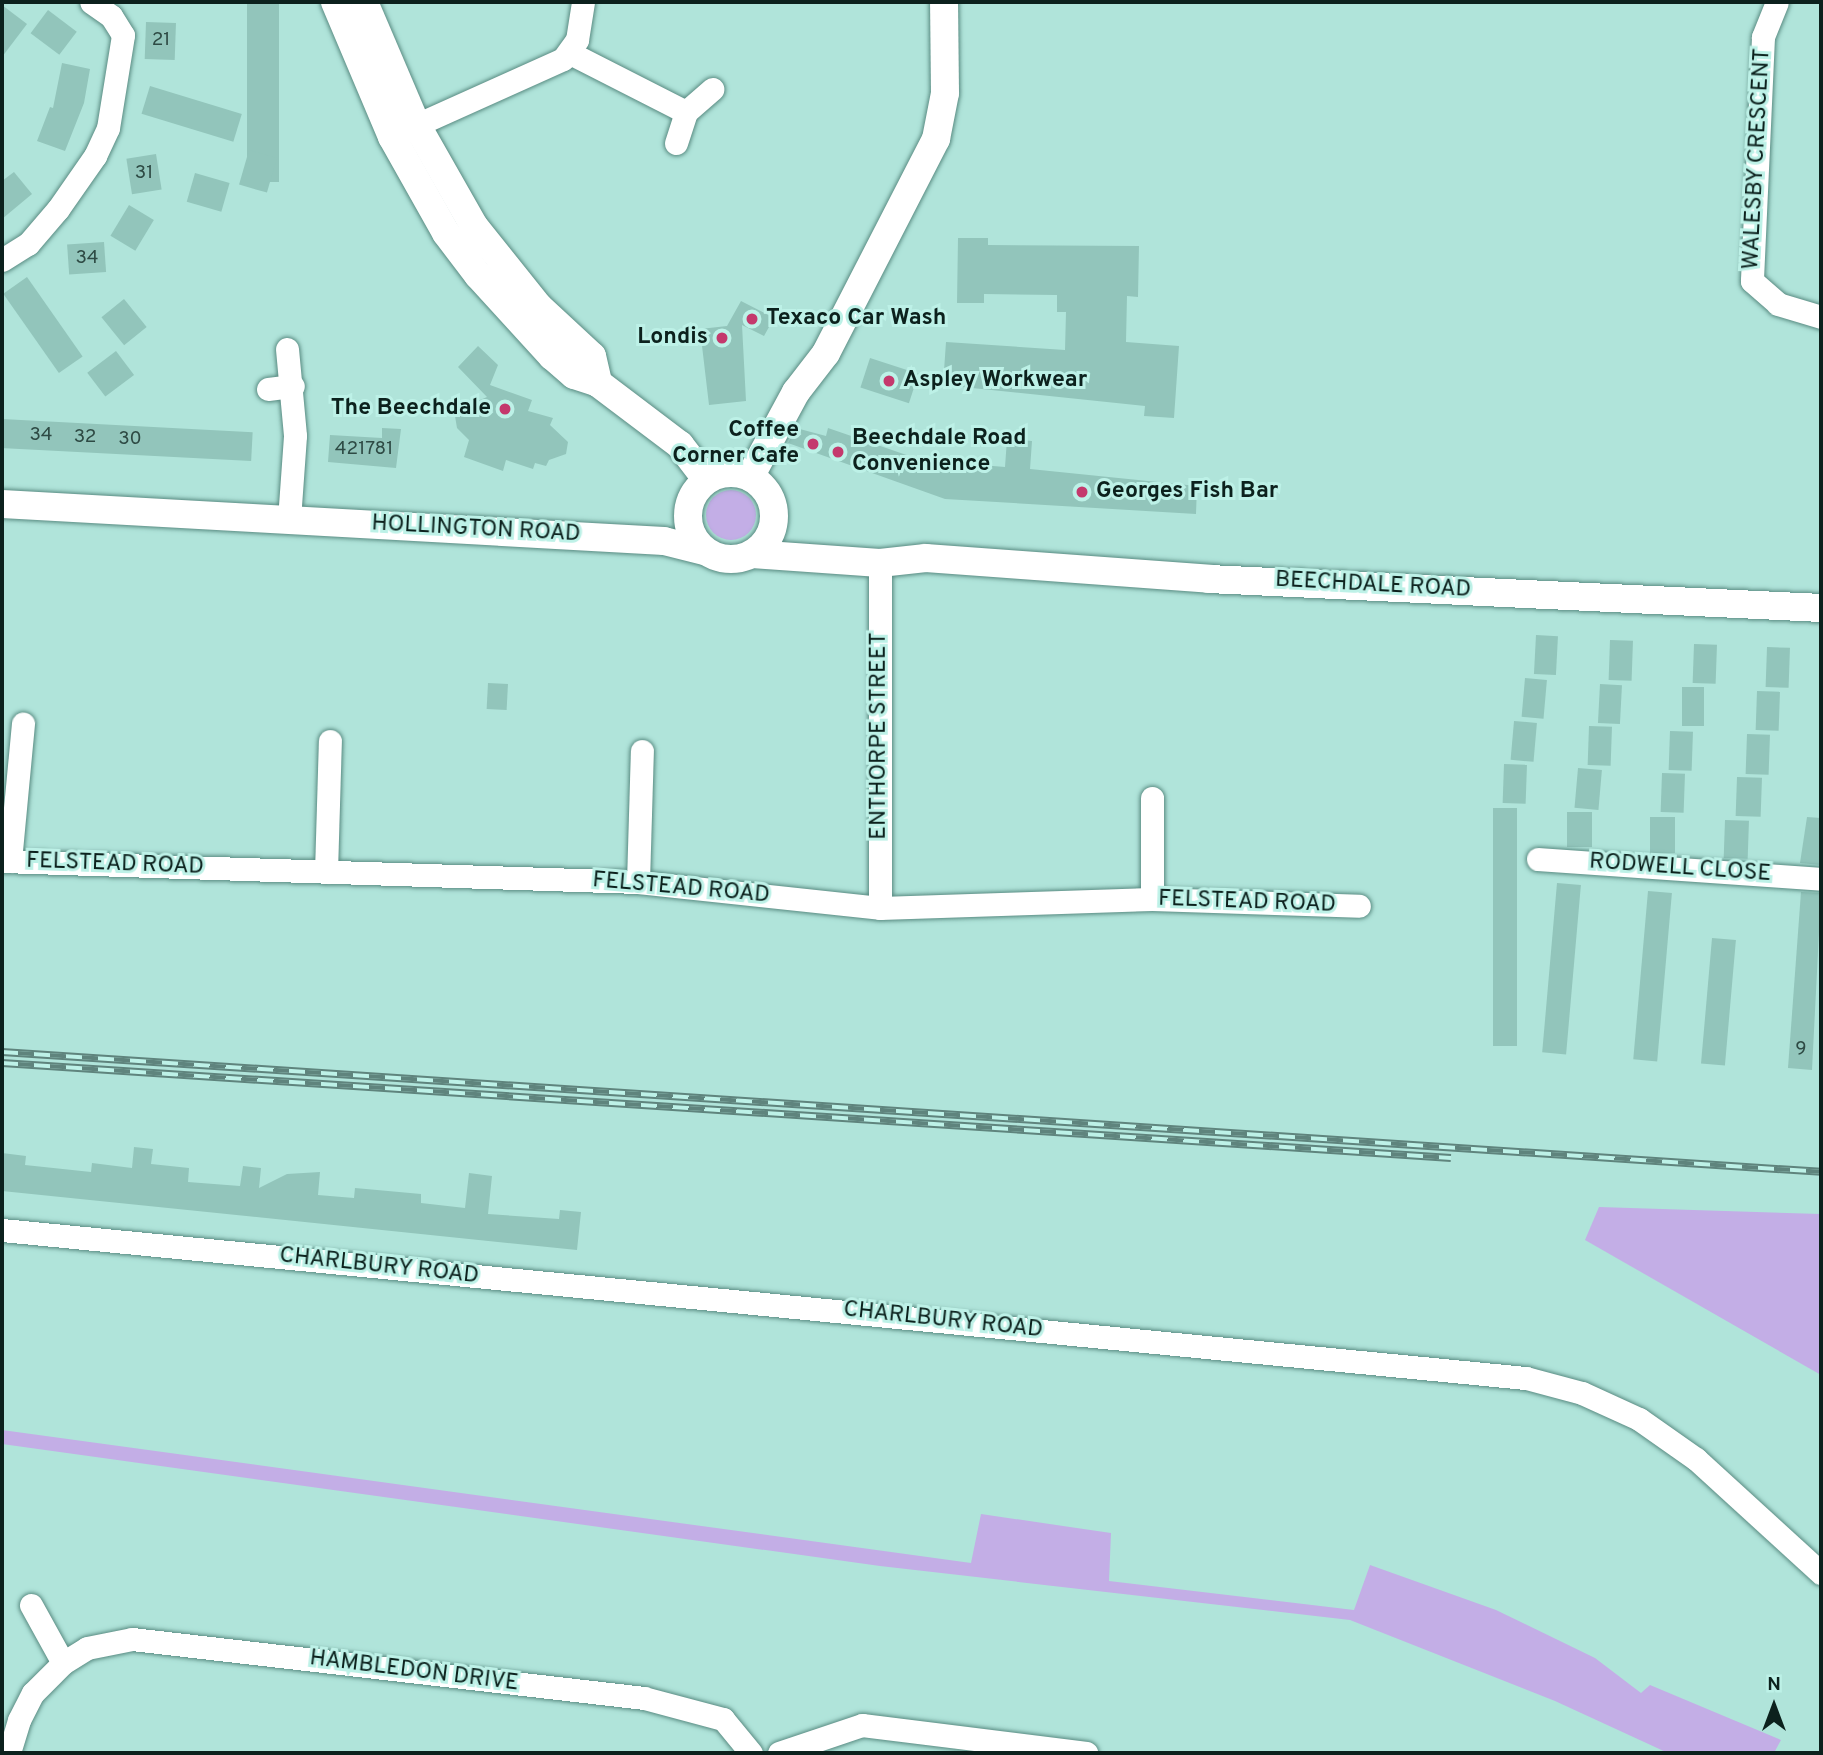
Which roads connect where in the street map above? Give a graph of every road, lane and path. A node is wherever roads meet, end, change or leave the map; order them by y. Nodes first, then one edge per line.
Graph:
1 (91, 2) edge
2 (335, 2) edge
3 (364, 2) edge
4 (583, 2) edge
5 (944, 2) edge
6 (1777, 2) edge
7 (570, 53) junction
8 (712, 89) dead end
9 (686, 112) junction
10 (404, 130) junction
11 (676, 143) dead end
12 (2, 260) edge
13 (1821, 317) edge
14 (287, 349) dead end
15 (293, 386) junction
16 (268, 389) dead end
17 (750, 477) junction
18 (707, 480) junction
19 (2, 504) edge
20 (289, 520) junction
21 (773, 526) junction
22 (697, 541) junction
23 (752, 554) junction
24 (926, 558) junction
25 (880, 563) junction
26 (1821, 608) edge
27 (23, 724) dead end
28 (330, 741) dead end
29 (642, 751) dead end
30 (1152, 798) dead end
31 (1538, 859) dead end
32 (6, 861) edge
33 (326, 872) junction
34 (1821, 880) edge
35 (638, 882) junction
36 (1152, 899) junction
37 (1359, 906) dead end
38 (880, 908) junction
39 (2, 1230) edge
40 (1821, 1573) edge
41 (31, 1605) dead end
42 (63, 1663) junction
43 (9, 1753) edge
44 (751, 1753) edge
45 (779, 1753) edge
46 (1080, 1753) edge
47 (1086, 1753) edge

1 - 12 street
2 - 10 street
3 - 10 street
4 - 7 street
5 - 17 street
6 - 13 street, WALESBY CRESCENT
7 - 9 street
7 - 10 street
8 - 9 street
9 - 11 street
10 - 18 street
14 - 15 street
15 - 16 street
15 - 20 street
17 - 18 street
17 - 21 street
18 - 22 street
19 - 20 street, HOLLINGTON ROAD
20 - 22 street, HOLLINGTON ROAD
21 - 23 street
21 - 24 street, BEECHDALE ROAD
22 - 23 street
23 - 25 street
24 - 25 street, BEECHDALE ROAD
24 - 26 street, BEECHDALE ROAD
25 - 38 street, ENTHORPE STREET
27 - 32 street
28 - 33 street
29 - 35 street
30 - 36 street
31 - 34 street, RODWELL CLOSE
32 - 33 street, FELSTEAD ROAD
33 - 35 street, FELSTEAD ROAD
35 - 38 street, FELSTEAD ROAD
36 - 37 street, FELSTEAD ROAD
36 - 38 street, FELSTEAD ROAD
39 - 40 street, CHARLBURY ROAD
41 - 42 street
42 - 43 street, HAMBLEDON DRIVE
42 - 44 street, HAMBLEDON DRIVE
45 - 46 street
46 - 47 street

